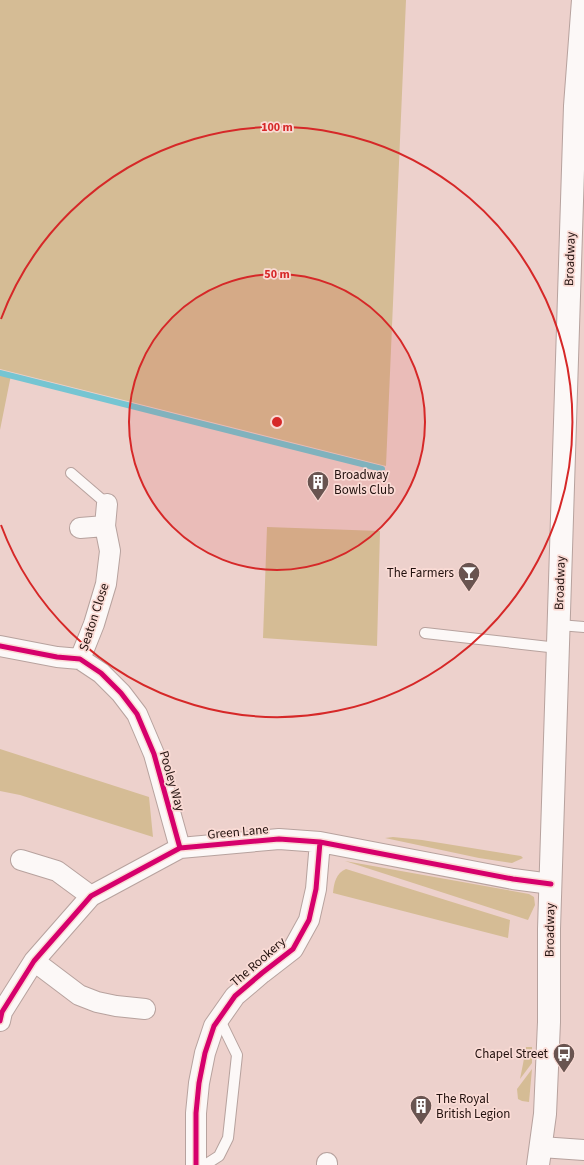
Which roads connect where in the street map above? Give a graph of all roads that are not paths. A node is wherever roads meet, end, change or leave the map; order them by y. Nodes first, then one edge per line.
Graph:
1 (582, 0) edge
2 (579, 146) edge
3 (71, 473) dead end
4 (107, 504) joint
5 (105, 526) junction
6 (80, 528) dead end
7 (559, 625) junction
8 (584, 627) edge
9 (425, 633) dead end
10 (0, 646) edge
11 (558, 648) junction
12 (80, 659) junction
13 (320, 842) junction
14 (180, 848) junction
15 (21, 860) dead end
16 (551, 884) junction
17 (91, 896) junction
18 (34, 961) junction
19 (145, 1009) dead end
20 (1, 1015) edge
21 (219, 1018) junction
22 (584, 1150) edge
23 (540, 1156) edge
24 (196, 1165) edge
25 (205, 1165) edge

1 - 2 main road, Broadway
2 - 7 main road, Broadway
3 - 4 lane
4 - 5 street, Seaton Close
5 - 6 street
5 - 12 street, Seaton Close
7 - 8 lane
7 - 11 main road, Broadway
9 - 11 lane
10 - 12 street, Pooley Way
11 - 16 main road, Broadway
12 - 14 street, Pooley Way
13 - 14 street, Green Lane
13 - 16 street, Green Lane
13 - 21 street, The Rookery
14 - 17 street, Green Lane
15 - 17 street
16 - 23 main road, Broadway
17 - 18 street, Green Lane
18 - 19 street
18 - 20 street, Green Lane
21 - 24 street, The Rookery
21 - 25 lane
22 - 23 street

